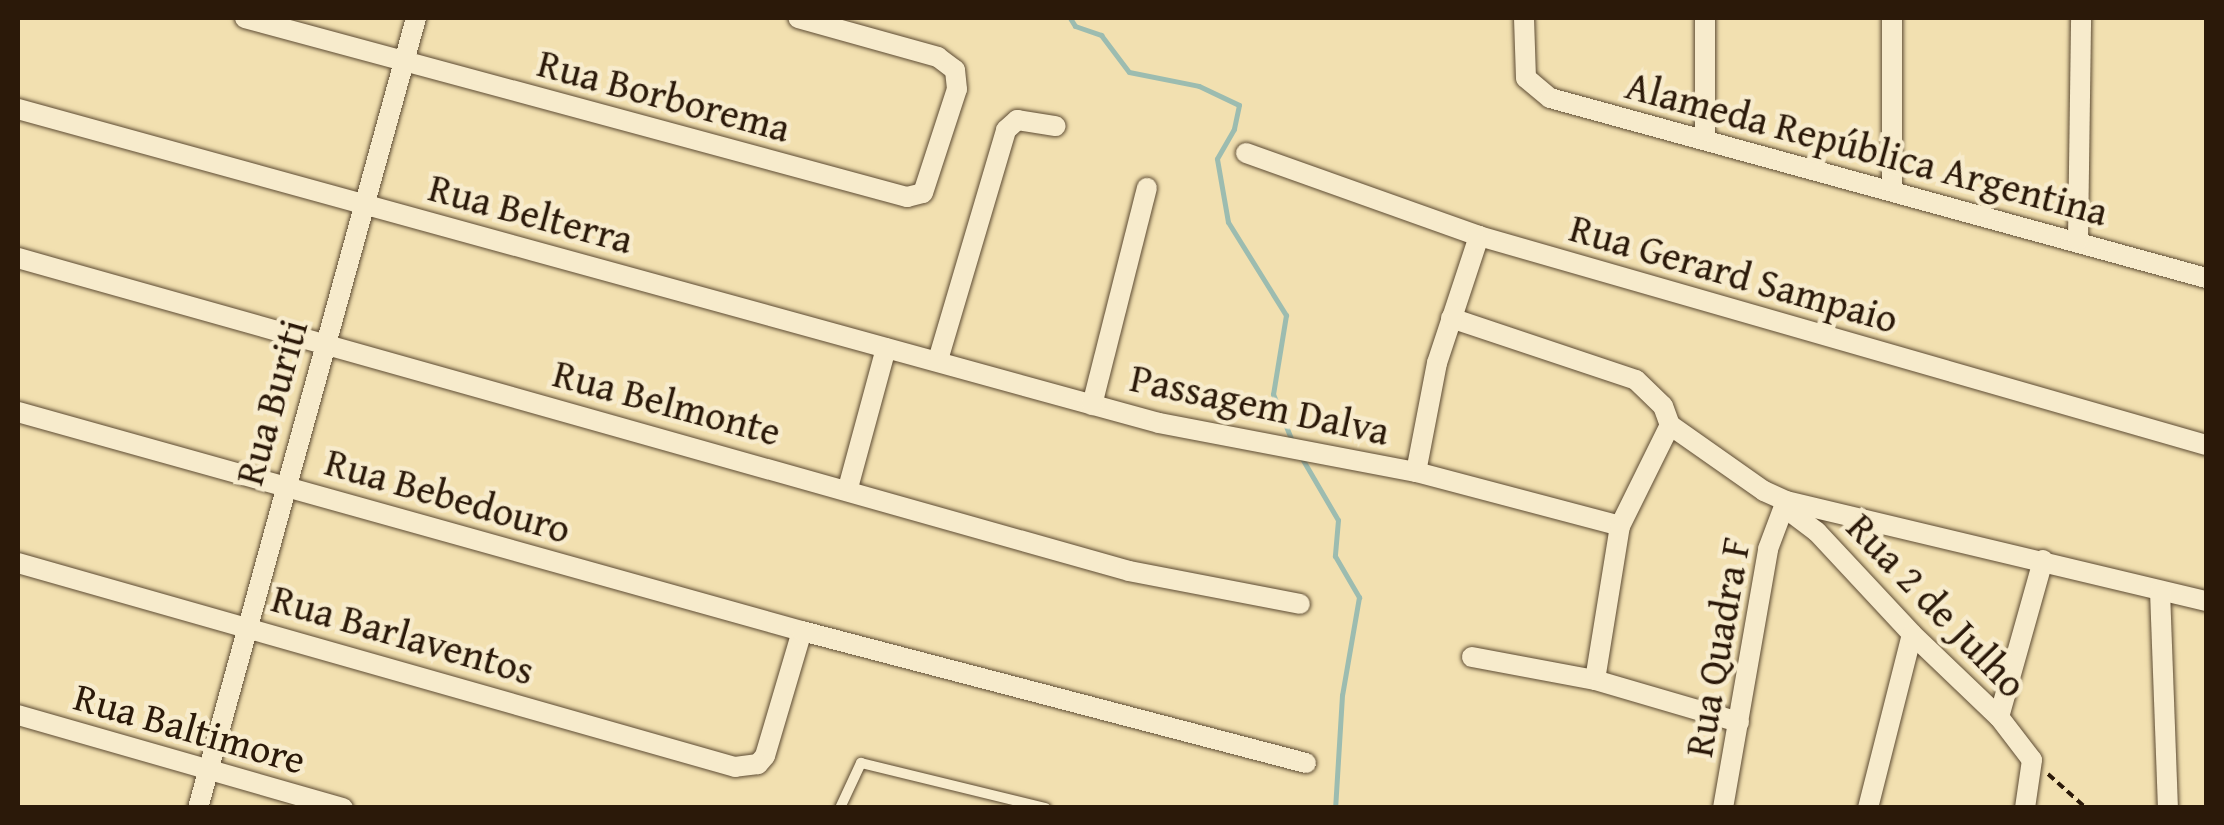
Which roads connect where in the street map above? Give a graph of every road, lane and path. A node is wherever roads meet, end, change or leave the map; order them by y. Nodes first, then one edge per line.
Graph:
1 (245, 18) edge
2 (416, 18) edge
3 (798, 18) edge
4 (1524, 18) edge
5 (1706, 18) edge
6 (1892, 18) edge
7 (2080, 18) edge
8 (404, 62) junction
9 (18, 109) edge
10 (1056, 126) dead end
11 (1705, 140) junction
12 (1246, 153) dead end
13 (1146, 188) dead end
14 (1892, 190) junction
15 (363, 203) junction
16 (1479, 236) junction
17 (2078, 240) junction
18 (18, 258) edge
19 (2206, 278) edge
20 (1451, 318) junction
21 (324, 343) junction
22 (886, 348) junction
23 (938, 360) junction
24 (1092, 404) junction
25 (18, 412) edge
26 (1670, 425) junction
27 (2206, 445) edge
28 (1416, 472) junction
29 (284, 485) junction
30 (848, 488) junction
31 (1785, 504) junction
32 (1620, 526) junction
33 (2043, 560) junction
34 (18, 563) edge
35 (2160, 591) junction
36 (2206, 601) edge
37 (1300, 604) dead end
38 (247, 626) junction
39 (802, 630) junction
40 (1912, 634) junction
41 (1472, 657) dead end
42 (1595, 680) junction
43 (18, 715) edge
44 (1999, 717) junction
45 (1739, 722) junction
46 (2032, 760) junction
47 (1306, 763) dead end
48 (209, 771) junction
49 (991, 795) junction
50 (198, 808) edge
51 (343, 808) edge
52 (840, 808) edge
53 (987, 808) edge
54 (1046, 808) edge
55 (1723, 808) edge
56 (1868, 808) edge
57 (2026, 808) edge
58 (2086, 808) edge
59 (2168, 808) edge

1 - 8 street, Rua Borborema
2 - 8 street, Rua Buriti
3 - 8 street, Rua Borborema
4 - 11 street, Alameda República Argentina
5 - 11 street
6 - 14 street
7 - 17 street
8 - 15 street, Rua Buriti
9 - 15 street, Rua Belterra
10 - 23 street
11 - 14 street, Alameda República Argentina
12 - 16 street, Rua Gerard Sampaio
13 - 24 street
14 - 17 street, Alameda República Argentina
15 - 21 street, Rua Buriti
15 - 22 street, Rua Belterra
16 - 20 street
16 - 27 street, Rua Gerard Sampaio
17 - 19 street, Alameda República Argentina
18 - 21 street, Rua Belmonte
20 - 26 street
20 - 28 street
21 - 29 street, Rua Buriti
21 - 30 street, Rua Belmonte
22 - 23 street, Passagem Dalva
22 - 30 street
23 - 24 street, Passagem Dalva
24 - 28 street, Passagem Dalva
25 - 29 street, Rua Bebedouro
26 - 31 street
26 - 32 street
28 - 32 street, Passagem Dalva
29 - 38 street, Rua Buriti
29 - 39 street, Rua Bebedouro
30 - 37 street, Rua Belmonte
31 - 33 street
31 - 40 street, Rua 2 de Julho
31 - 45 street, Rua Quadra F
32 - 42 street
33 - 35 street
33 - 44 street
34 - 38 street, Rua Barlaventos
35 - 36 street
35 - 59 street
38 - 39 street, Rua Barlaventos
38 - 48 street, Rua Buriti
39 - 47 street, Rua Bebedouro
40 - 44 street, Rua 2 de Julho
40 - 56 street
41 - 42 street
42 - 45 street
43 - 48 street, Rua Baltimore
44 - 46 street, Rua 2 de Julho
45 - 55 street, Rua Quadra F
46 - 57 street
46 - 58 path
48 - 50 street, Rua Buriti
48 - 51 street, Rua Baltimore
49 - 52 lane
49 - 53 lane
49 - 54 lane

